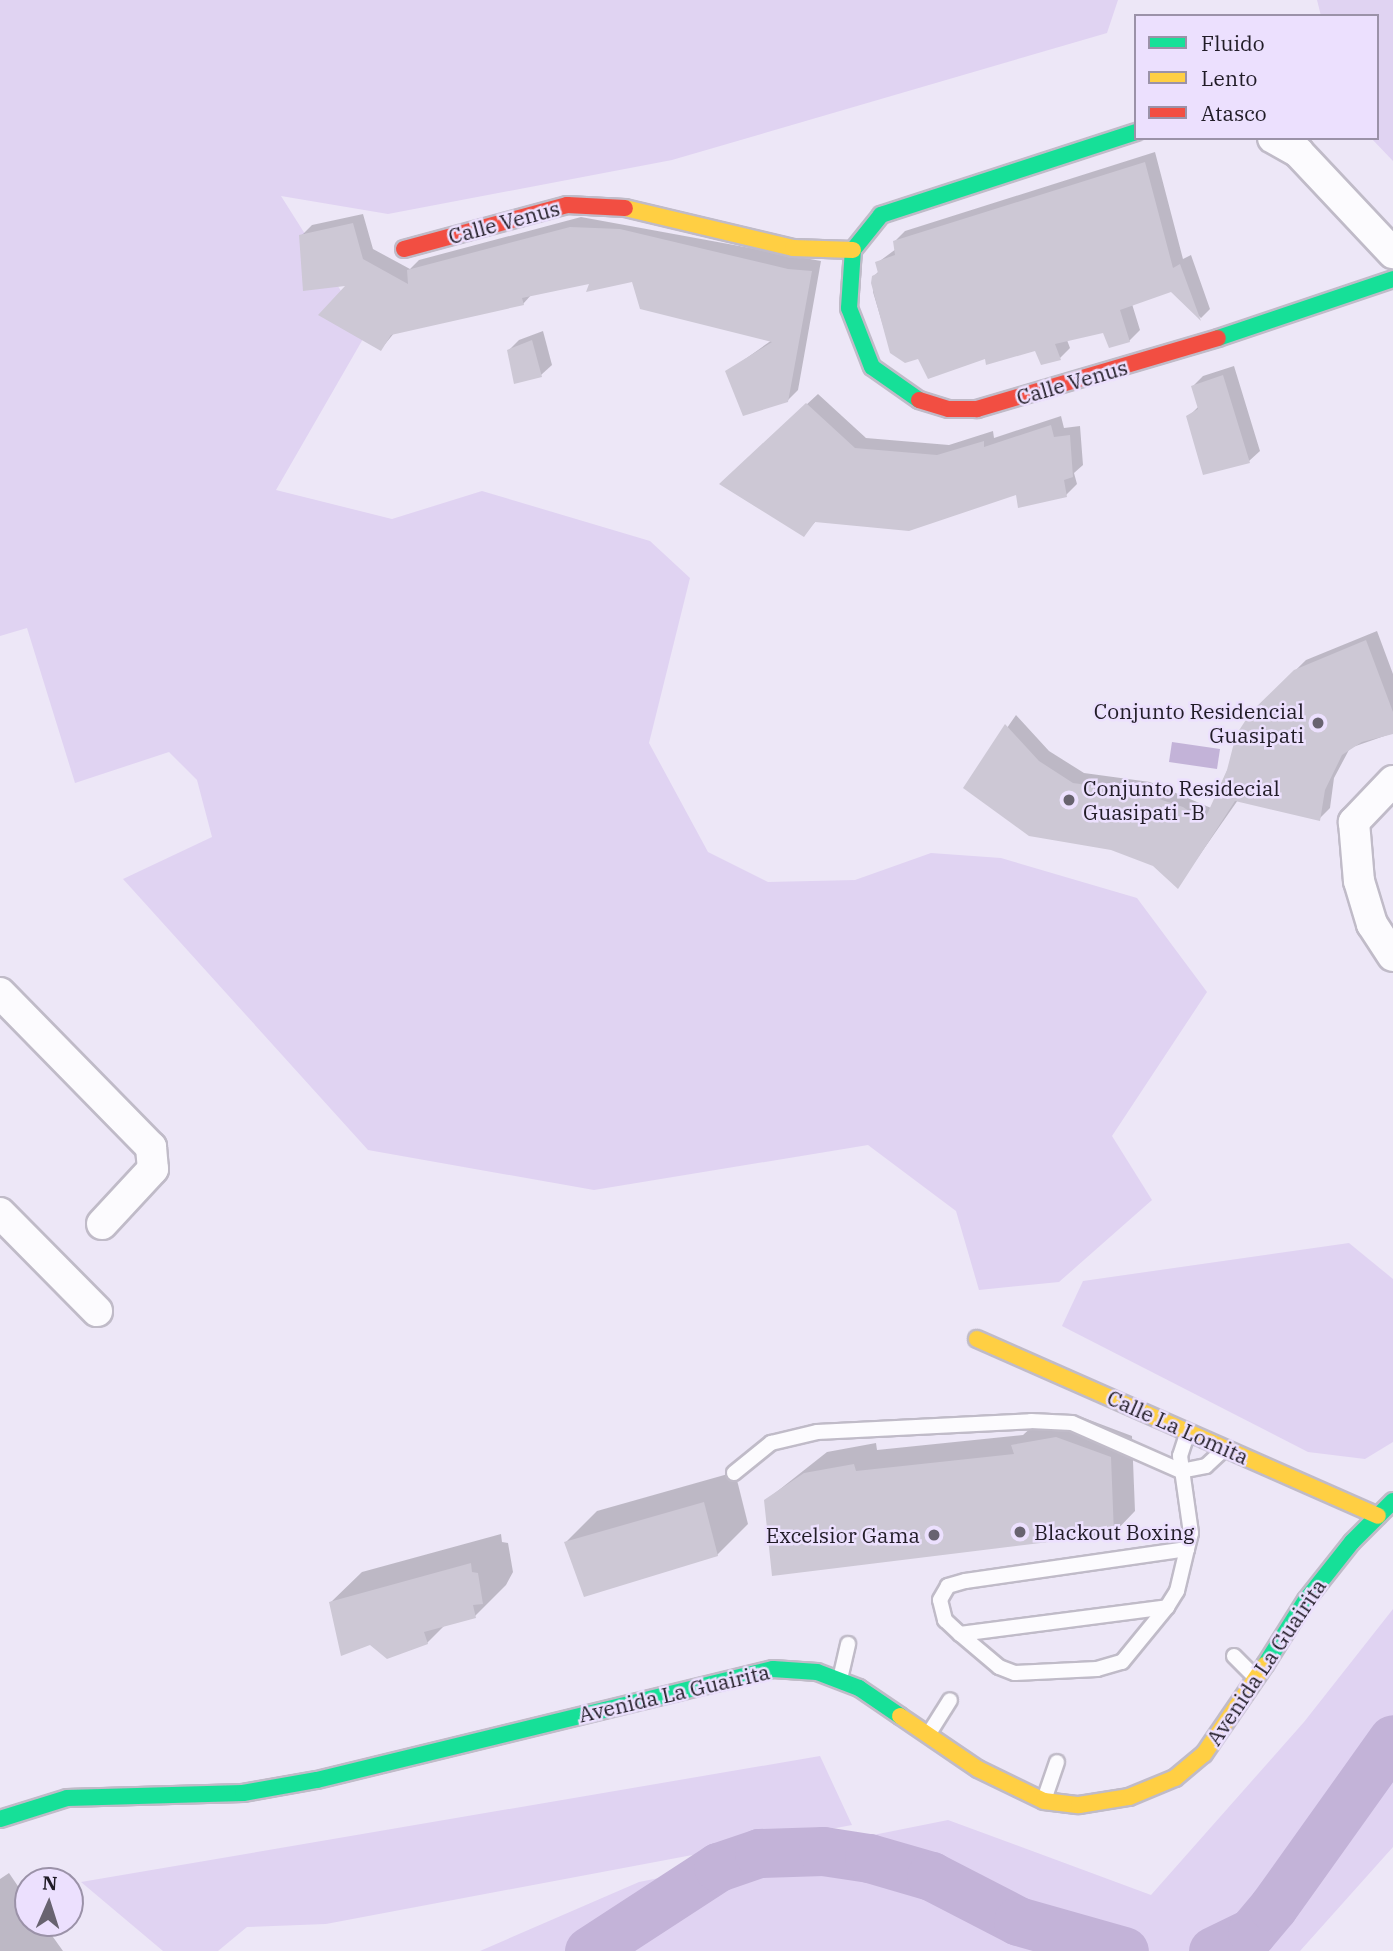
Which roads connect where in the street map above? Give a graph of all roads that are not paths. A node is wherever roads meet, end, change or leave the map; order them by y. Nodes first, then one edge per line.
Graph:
1 (1134, 133) edge
2 (1277, 140) edge
3 (404, 249) dead end
4 (853, 250) junction
5 (1393, 254) edge
6 (1393, 279) edge
7 (1393, 781) edge
8 (1393, 956) edge
9 (0, 993) edge
10 (0, 1213) edge
11 (102, 1224) dead end
12 (97, 1311) dead end
13 (977, 1339) dead end
14 (1188, 1431) junction
15 (1226, 1448) junction
16 (1181, 1471) junction
17 (734, 1474) dead end
18 (1393, 1501) edge
19 (1378, 1516) junction
20 (1187, 1549) junction
21 (1167, 1606) junction
22 (960, 1634) junction
23 (848, 1644) dead end
24 (1234, 1656) dead end
25 (840, 1679) junction
26 (1257, 1679) junction
27 (950, 1700) dead end
28 (928, 1735) junction
29 (1057, 1762) dead end
30 (1044, 1801) junction
31 (0, 1819) edge

1 - 4 street
2 - 5 street
3 - 4 street, Calle Venus
4 - 6 street, Calle Venus
7 - 8 street
9 - 11 street
10 - 12 street
13 - 14 street, Calle La Lomita
14 - 15 street, Calle La Lomita
14 - 16 lane
15 - 16 lane
15 - 19 street, Calle La Lomita
16 - 17 lane
16 - 20 lane
18 - 19 street, Avenida La Guairita
19 - 26 street, Avenida La Guairita
20 - 21 lane
20 - 22 lane
21 - 22 lane
21 - 22 lane
23 - 25 lane
24 - 26 lane
25 - 28 street, Avenida La Guairita
25 - 31 street, Avenida La Guairita
26 - 30 street, Avenida La Guairita
27 - 28 lane
28 - 30 street, Avenida La Guairita
29 - 30 lane

